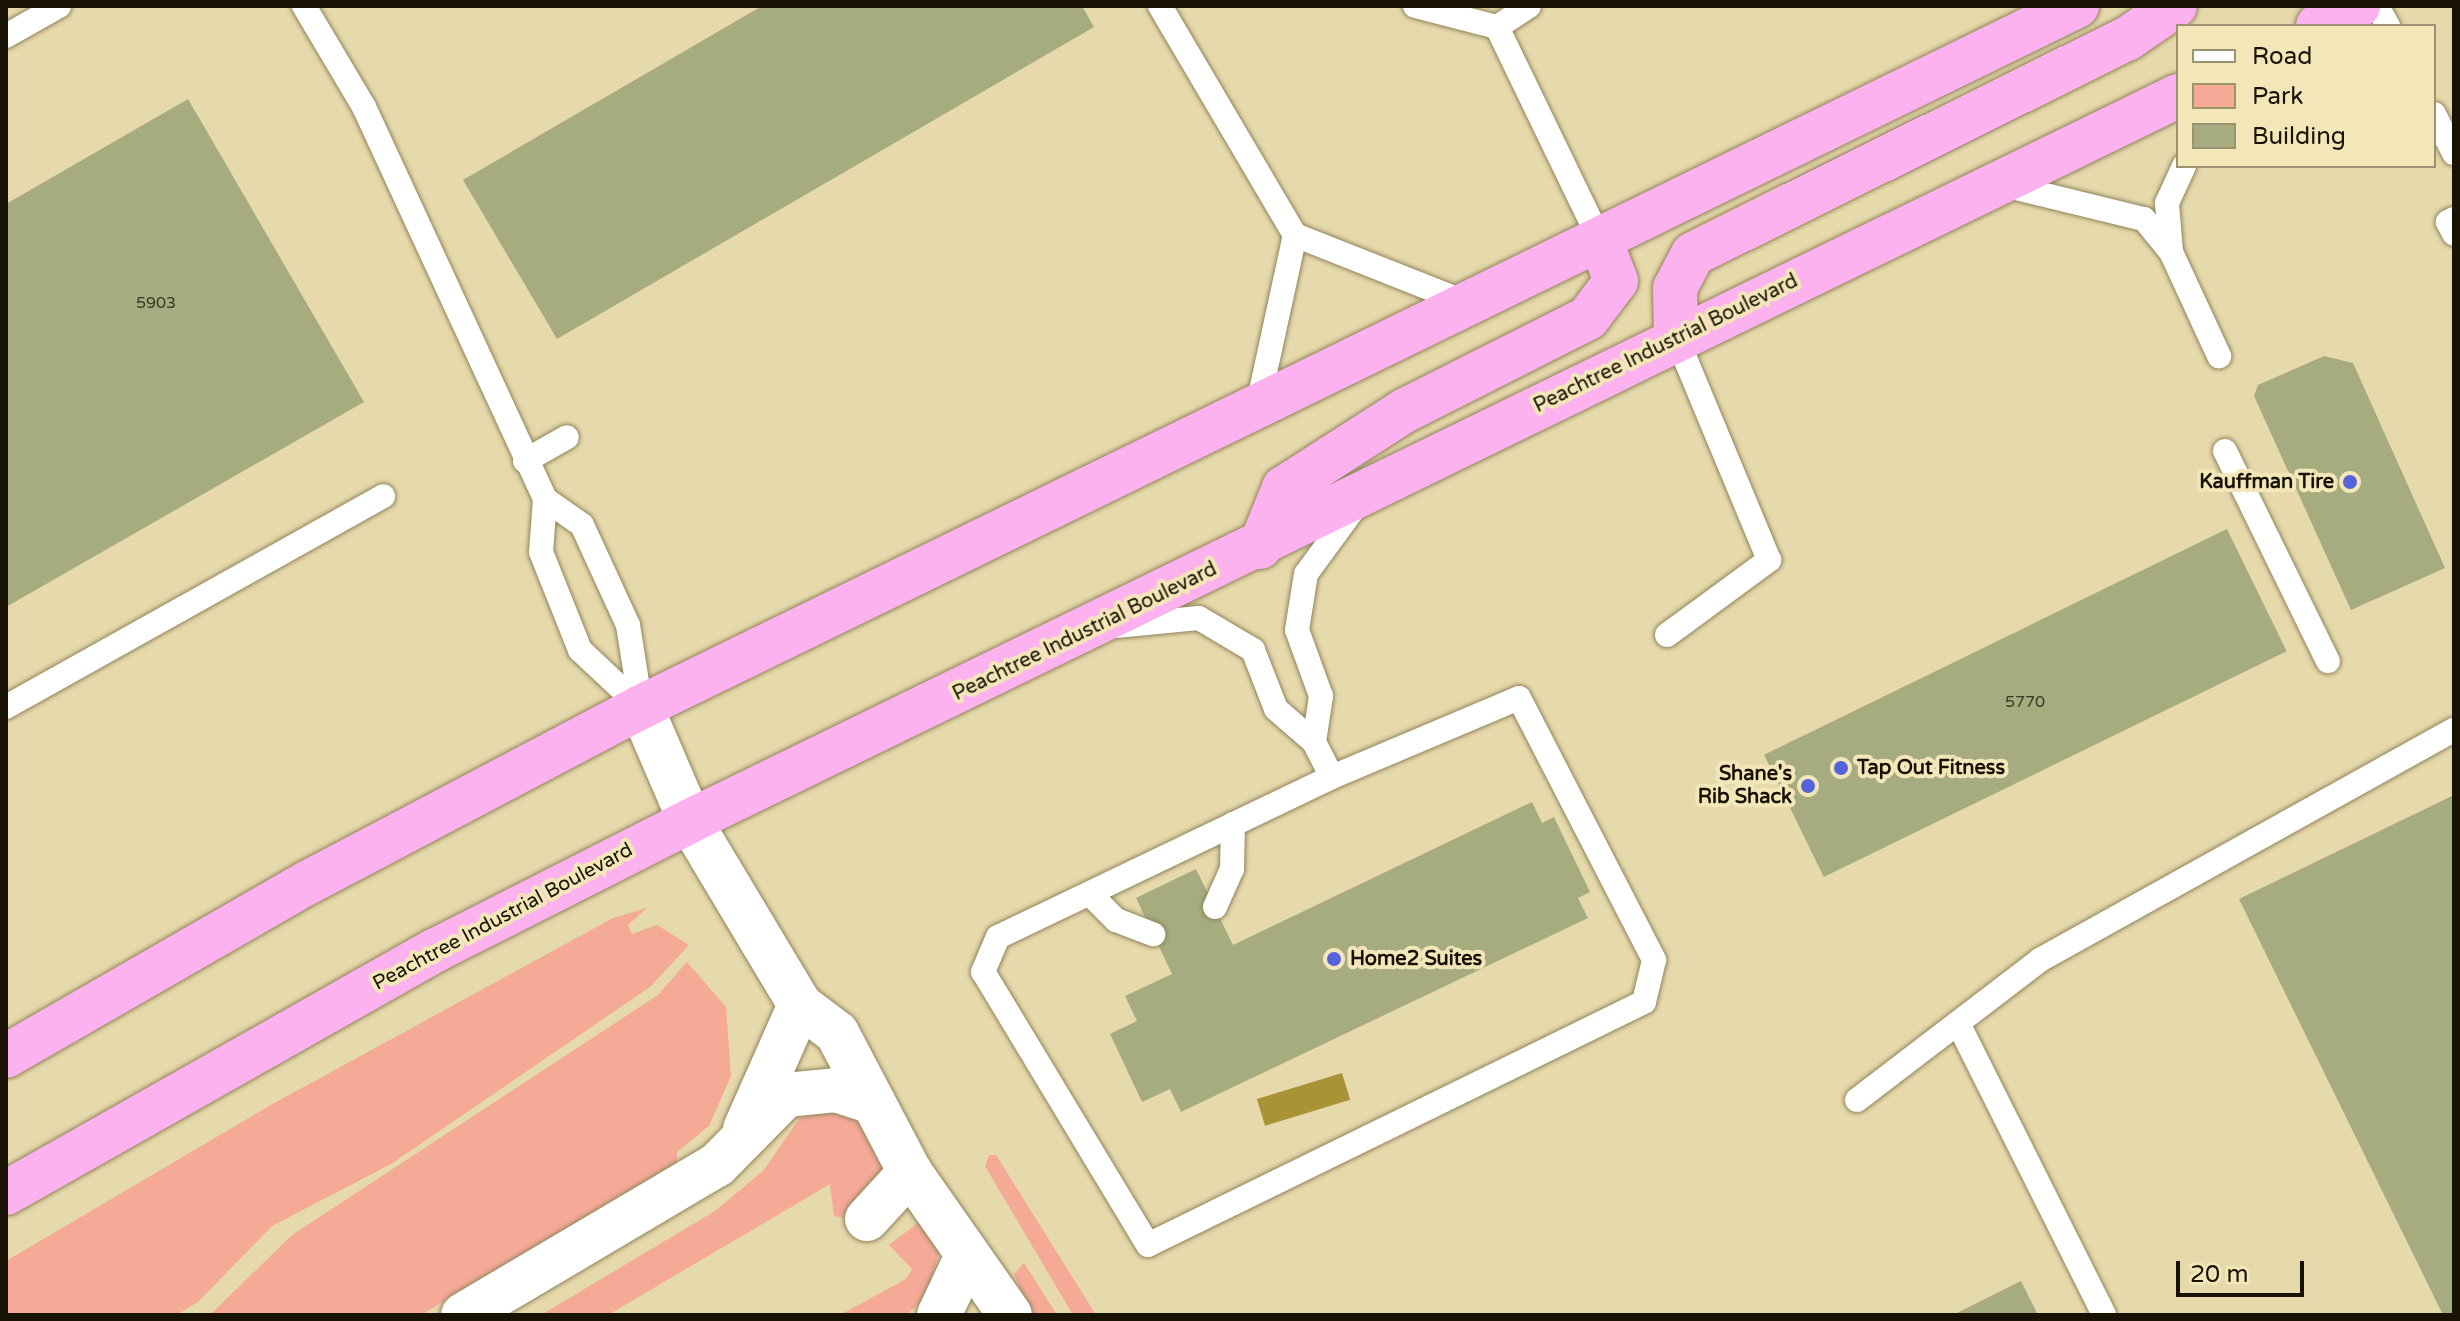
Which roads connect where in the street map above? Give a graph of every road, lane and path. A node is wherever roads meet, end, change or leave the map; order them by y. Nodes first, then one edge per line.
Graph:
1 (59, 6) edge
2 (304, 6) edge
3 (1160, 6) edge
4 (1415, 6) edge
5 (1529, 6) edge
6 (2077, 6) edge
7 (2175, 6) edge
8 (2358, 6) edge
9 (2377, 6) edge
10 (2322, 24) edge
11 (2387, 24) edge
12 (1497, 27) junction
13 (6, 36) edge
14 (2176, 97) edge
15 (2436, 118) edge
16 (2454, 153) edge
17 (2183, 168) edge
18 (1998, 183) junction
19 (2454, 219) edge
20 (2454, 234) edge
21 (1295, 235) junction
22 (1601, 242) junction
23 (2171, 252) junction
24 (1471, 305) junction
25 (1676, 337) junction
26 (2219, 356) dead end
27 (1257, 409) junction
28 (567, 437) dead end
29 (2225, 451) dead end
30 (525, 461) junction
31 (1363, 495) junction
32 (383, 496) dead end
33 (545, 499) junction
34 (1260, 547) junction
35 (1098, 627) junction
36 (1667, 635) dead end
37 (2328, 661) dead end
38 (6, 707) edge
39 (641, 707) junction
40 (2454, 730) edge
41 (1314, 742) junction
42 (1332, 777) junction
43 (690, 821) junction
44 (1233, 824) junction
45 (1090, 894) junction
46 (1215, 907) dead end
47 (1153, 934) dead end
48 (800, 1005) junction
49 (1958, 1023) junction
50 (6, 1056) edge
51 (1857, 1100) dead end
52 (873, 1102) junction
53 (745, 1129) junction
54 (910, 1172) junction
55 (6, 1193) edge
56 (867, 1219) dead end
57 (965, 1260) junction
58 (463, 1315) edge
59 (939, 1315) edge
60 (1010, 1315) edge
61 (2104, 1315) edge

1 - 13 lane
2 - 30 lane
3 - 21 lane
4 - 12 lane
5 - 12 lane
6 - 22 highway
7 - 25 highway
8 - 10 highway
9 - 11 lane
12 - 22 lane
14 - 18 highway, Peachtree Industrial Boulevard
15 - 16 lane
17 - 23 lane
18 - 23 lane
18 - 25 highway, Peachtree Industrial Boulevard
19 - 20 lane
21 - 24 lane
21 - 27 lane
22 - 24 highway
22 - 34 highway
23 - 26 lane
24 - 27 highway
25 - 31 highway, Peachtree Industrial Boulevard
25 - 36 lane
27 - 39 highway
28 - 30 lane
29 - 37 lane
30 - 33 lane
31 - 34 highway, Peachtree Industrial Boulevard
31 - 41 lane
32 - 38 lane
33 - 39 lane
33 - 39 lane
34 - 35 highway, Peachtree Industrial Boulevard
35 - 41 lane
35 - 43 highway, Peachtree Industrial Boulevard
39 - 43 street
39 - 50 highway
40 - 49 lane
41 - 42 lane
42 - 44 lane
42 - 45 lane
43 - 48 street
43 - 55 highway, Peachtree Industrial Boulevard
44 - 45 lane
44 - 46 lane
45 - 47 lane
48 - 52 street
48 - 53 street
49 - 51 lane
49 - 61 lane
52 - 53 street
52 - 54 street
53 - 58 street
54 - 56 street
54 - 57 street
57 - 59 street
57 - 60 street

